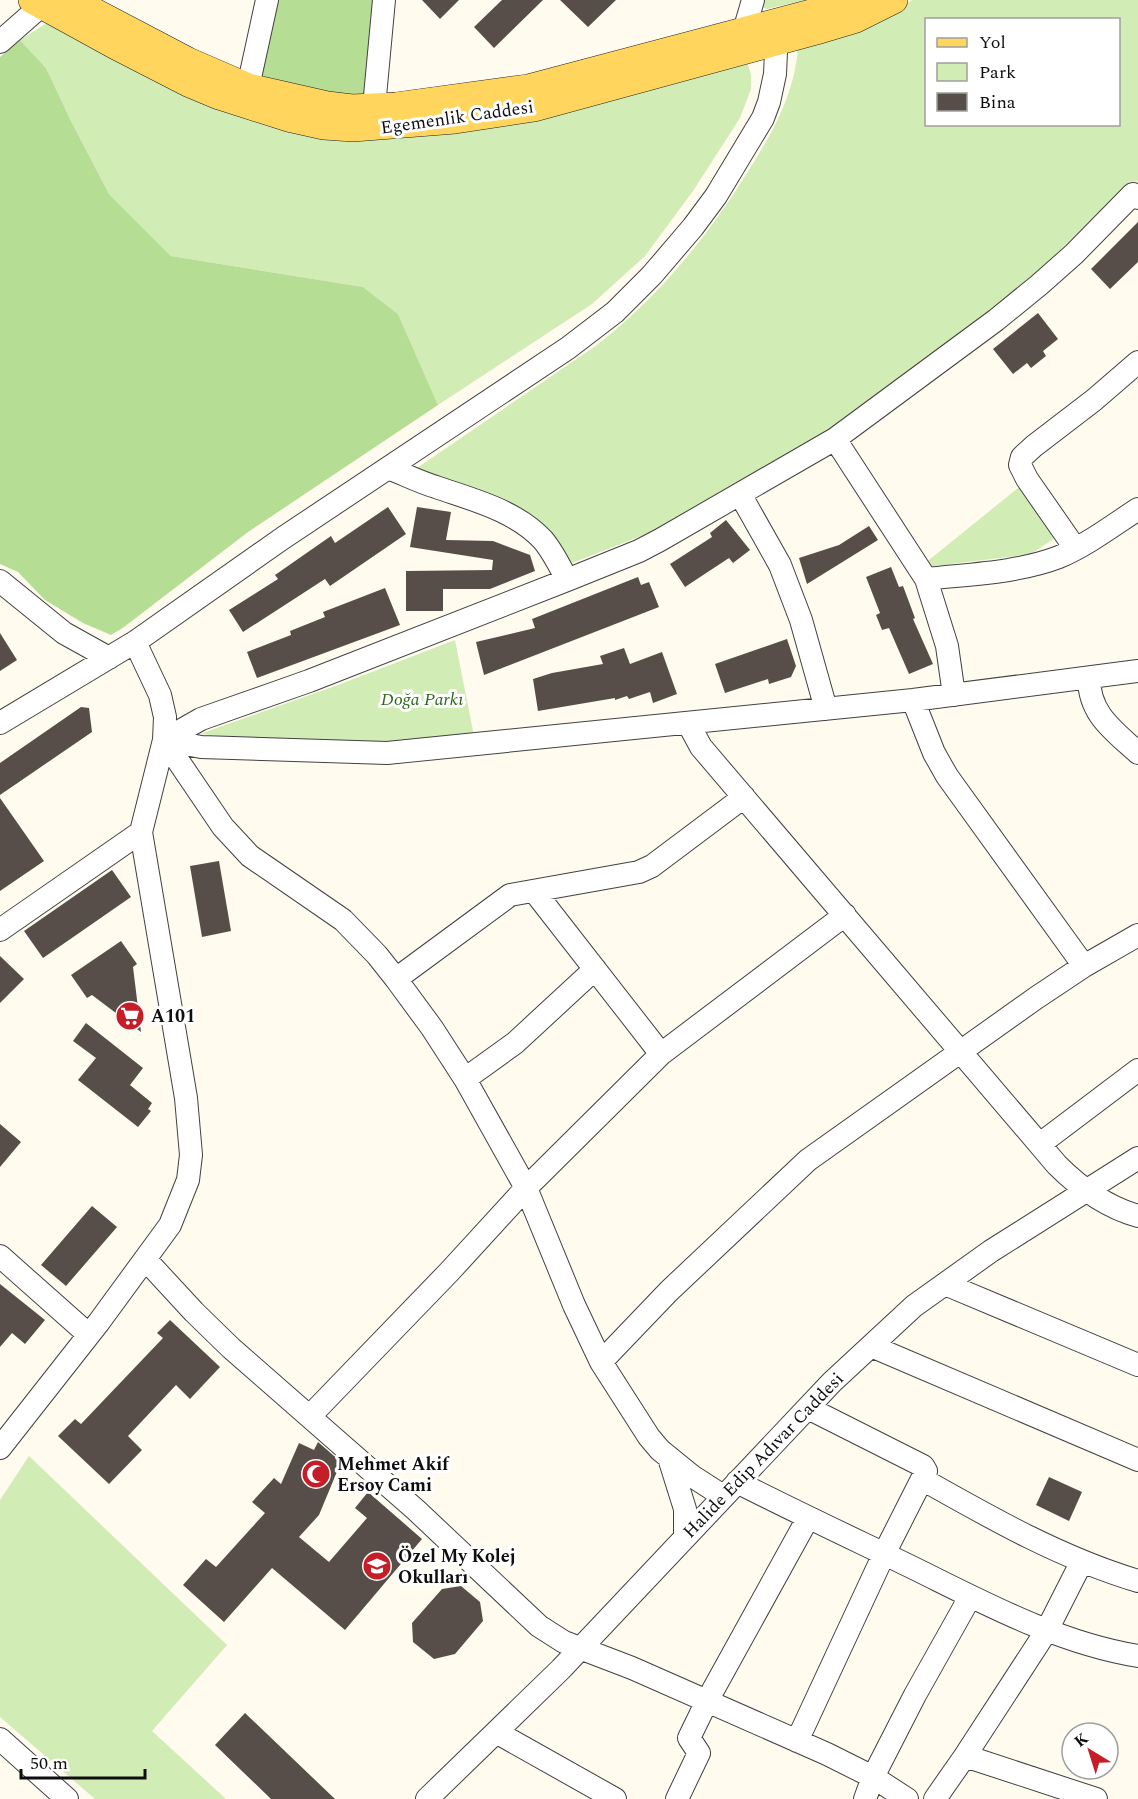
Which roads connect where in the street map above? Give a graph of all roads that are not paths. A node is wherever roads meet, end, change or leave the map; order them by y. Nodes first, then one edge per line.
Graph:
1 (72, 0) edge
2 (267, 0) edge
3 (384, 0) edge
4 (753, 0) edge
5 (850, 0) edge
6 (894, 0) edge
7 (37, 3) edge
8 (744, 31) junction
9 (773, 33) junction
10 (0, 42) edge
11 (248, 87) junction
12 (374, 107) junction
13 (1138, 198) edge
14 (1138, 362) edge
15 (835, 439) junction
16 (388, 468) junction
17 (740, 494) junction
18 (1138, 509) edge
19 (1075, 548) junction
20 (926, 579) junction
21 (567, 580) junction
22 (0, 581) edge
23 (135, 642) junction
24 (110, 658) junction
25 (1138, 671) edge
26 (1089, 678) junction
27 (954, 695) junction
28 (913, 700) junction
29 (826, 709) junction
30 (0, 723) edge
31 (688, 723) junction
32 (164, 740) junction
33 (1138, 753) edge
34 (744, 797) junction
35 (141, 832) junction
36 (534, 891) junction
37 (845, 915) junction
38 (0, 930) edge
39 (1138, 934) edge
40 (1084, 966) junction
41 (595, 969) junction
42 (396, 979) junction
43 (960, 1052) junction
44 (661, 1054) junction
45 (1138, 1070) edge
46 (465, 1079) junction
47 (1040, 1144) junction
48 (1138, 1158) edge
49 (526, 1188) junction
50 (1086, 1191) junction
51 (1138, 1216) edge
52 (0, 1256) edge
53 (146, 1260) junction
54 (945, 1284) junction
55 (89, 1335) junction
56 (871, 1346) junction
57 (601, 1362) junction
58 (1138, 1365) edge
59 (808, 1408) junction
60 (310, 1416) junction
61 (0, 1448) edge
62 (669, 1458) junction
63 (1138, 1460) edge
64 (922, 1479) junction
65 (730, 1489) junction
66 (808, 1518) junction
67 (685, 1536) junction
68 (884, 1554) junction
69 (1082, 1561) junction
70 (1138, 1581) edge
71 (970, 1597) junction
72 (1047, 1630) junction
73 (581, 1647) junction
74 (1138, 1656) edge
75 (706, 1701) junction
76 (496, 1732) junction
77 (0, 1739) edge
78 (797, 1741) junction
79 (966, 1756) junction
80 (873, 1778) junction
81 (431, 1798) edge
82 (67, 1799) edge
83 (615, 1799) edge
84 (677, 1799) edge
85 (866, 1799) edge
86 (907, 1799) edge
87 (935, 1799) edge
88 (1096, 1799) edge

1 - 11 main road, Egemenlik Caddesi
2 - 11 street
3 - 12 street
4 - 8 street
5 - 9 main road, Egemenlik Caddesi
6 - 9 main road, Egemenlik Caddesi
7 - 9 main road, Egemenlik Caddesi
7 - 10 street
8 - 9 main road, Egemenlik Caddesi
8 - 12 main road, Egemenlik Caddesi
9 - 16 street
11 - 12 main road, Egemenlik Caddesi
13 - 15 street
14 - 19 street
15 - 17 street
15 - 20 street
16 - 21 street
16 - 23 street
17 - 21 street
17 - 29 street
18 - 19 street
19 - 20 street
20 - 27 street
21 - 32 street
22 - 24 street
23 - 24 street
23 - 32 street
24 - 30 street
25 - 26 street
26 - 27 street
26 - 33 street
27 - 28 street
28 - 29 street
28 - 40 street
29 - 31 street
31 - 32 street
31 - 34 street
32 - 35 street
32 - 42 street
34 - 36 street
34 - 37 street
35 - 38 street
35 - 53 street
36 - 41 street
36 - 42 street
37 - 43 street
37 - 44 street
39 - 40 street
40 - 43 street
41 - 44 street
41 - 46 street
42 - 46 street
43 - 47 street
43 - 57 street
44 - 49 street
45 - 47 street
46 - 49 street
47 - 50 street
48 - 50 street, Halide Edip Adıvar Caddesi
49 - 57 street
49 - 60 street
50 - 51 street
50 - 54 street, Halide Edip Adıvar Caddesi
52 - 55 street
53 - 55 street
53 - 60 street
54 - 56 street, Halide Edip Adıvar Caddesi
54 - 58 street
55 - 61 street
56 - 59 street, Halide Edip Adıvar Caddesi
56 - 63 street
57 - 62 street
59 - 64 street
59 - 65 street, Halide Edip Adıvar Caddesi
60 - 73 street
62 - 65 street
62 - 67 street
64 - 68 street
64 - 69 street
65 - 66 street
65 - 67 street, Halide Edip Adıvar Caddesi
66 - 68 street
66 - 75 street
67 - 73 street, Halide Edip Adıvar Caddesi
68 - 71 street
68 - 78 street
69 - 70 street
69 - 72 street
71 - 72 street
71 - 80 street
72 - 74 street
72 - 79 street
73 - 75 street
73 - 76 street, Halide Edip Adıvar Caddesi
75 - 78 street
75 - 84 street
76 - 81 street, Halide Edip Adıvar Caddesi
76 - 83 street
77 - 82 street
78 - 80 street
79 - 87 street
79 - 88 street
80 - 85 street
80 - 86 street

